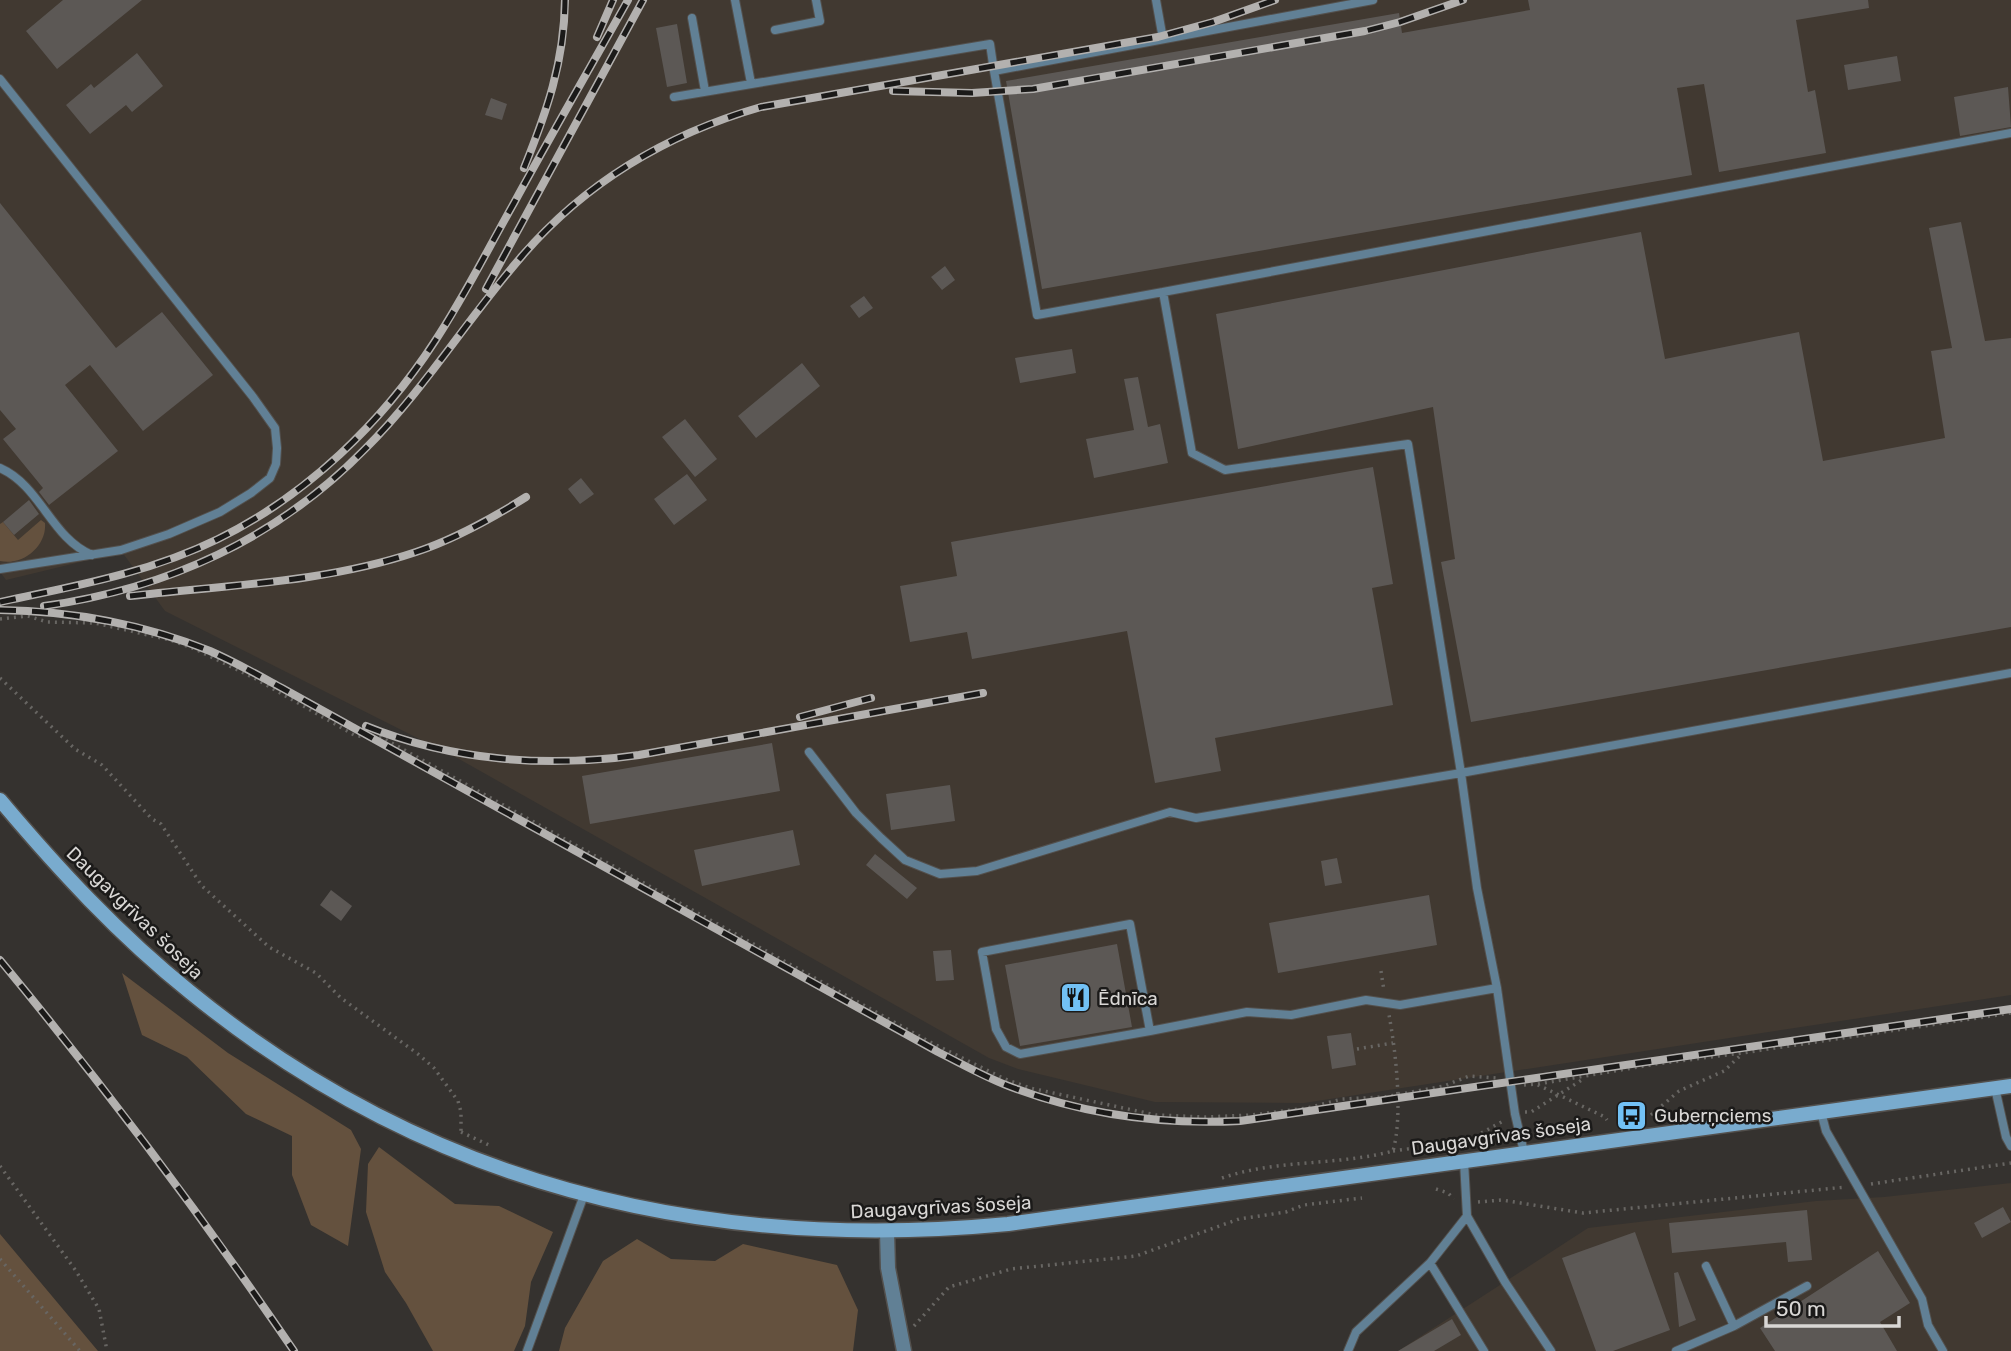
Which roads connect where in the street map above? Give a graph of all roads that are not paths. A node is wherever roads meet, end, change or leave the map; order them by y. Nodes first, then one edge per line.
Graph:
1 (735, 0) edge
2 (816, 0) edge
3 (1156, 0) edge
4 (1373, 0) edge
5 (692, 18) dead end
6 (775, 30) dead end
7 (1163, 39) junction
8 (994, 71) junction
9 (0, 79) edge
10 (751, 83) junction
11 (705, 91) junction
12 (674, 97) dead end
13 (2011, 133) edge
14 (1163, 292) junction
15 (0, 468) edge
16 (92, 555) junction
17 (0, 569) edge
18 (2011, 673) edge
19 (809, 752) dead end
20 (1461, 773) junction
21 (0, 800) edge
22 (1497, 988) junction
23 (1150, 1031) junction
24 (2011, 1086) edge
25 (1995, 1088) junction
26 (1821, 1112) junction
27 (2011, 1146) edge
28 (1524, 1152) junction
29 (1464, 1161) junction
30 (584, 1195) junction
31 (1467, 1216) junction
32 (887, 1232) junction
33 (1430, 1263) junction
34 (1706, 1266) dead end
35 (1807, 1286) dead end
36 (1734, 1326) junction
37 (527, 1351) edge
38 (904, 1351) edge
39 (1348, 1351) edge
40 (1484, 1351) edge
41 (1551, 1351) edge
42 (1676, 1351) edge
43 (1943, 1351) edge

1 - 10 lane
2 - 6 lane
3 - 7 lane
4 - 7 lane
5 - 11 lane
7 - 8 lane
8 - 10 lane
8 - 14 lane
9 - 16 lane
10 - 11 lane
11 - 12 lane
13 - 14 lane
14 - 20 lane
15 - 16 lane
16 - 17 lane
18 - 20 lane
19 - 20 lane
20 - 22 lane
21 - 30 main road, Daugavgrīvas šoseja
22 - 23 lane
22 - 28 lane
23 - 23 lane
24 - 25 main road, Daugavgrīvas šoseja
25 - 26 main road, Daugavgrīvas šoseja
25 - 27 lane
26 - 28 main road, Daugavgrīvas šoseja
26 - 43 lane
28 - 29 main road, Daugavgrīvas šoseja
29 - 31 lane
29 - 32 main road, Daugavgrīvas šoseja
30 - 32 main road, Daugavgrīvas šoseja
30 - 37 lane
31 - 33 lane
31 - 41 lane
32 - 38 street
33 - 39 lane
33 - 40 lane
34 - 36 lane
35 - 36 lane
36 - 42 lane

